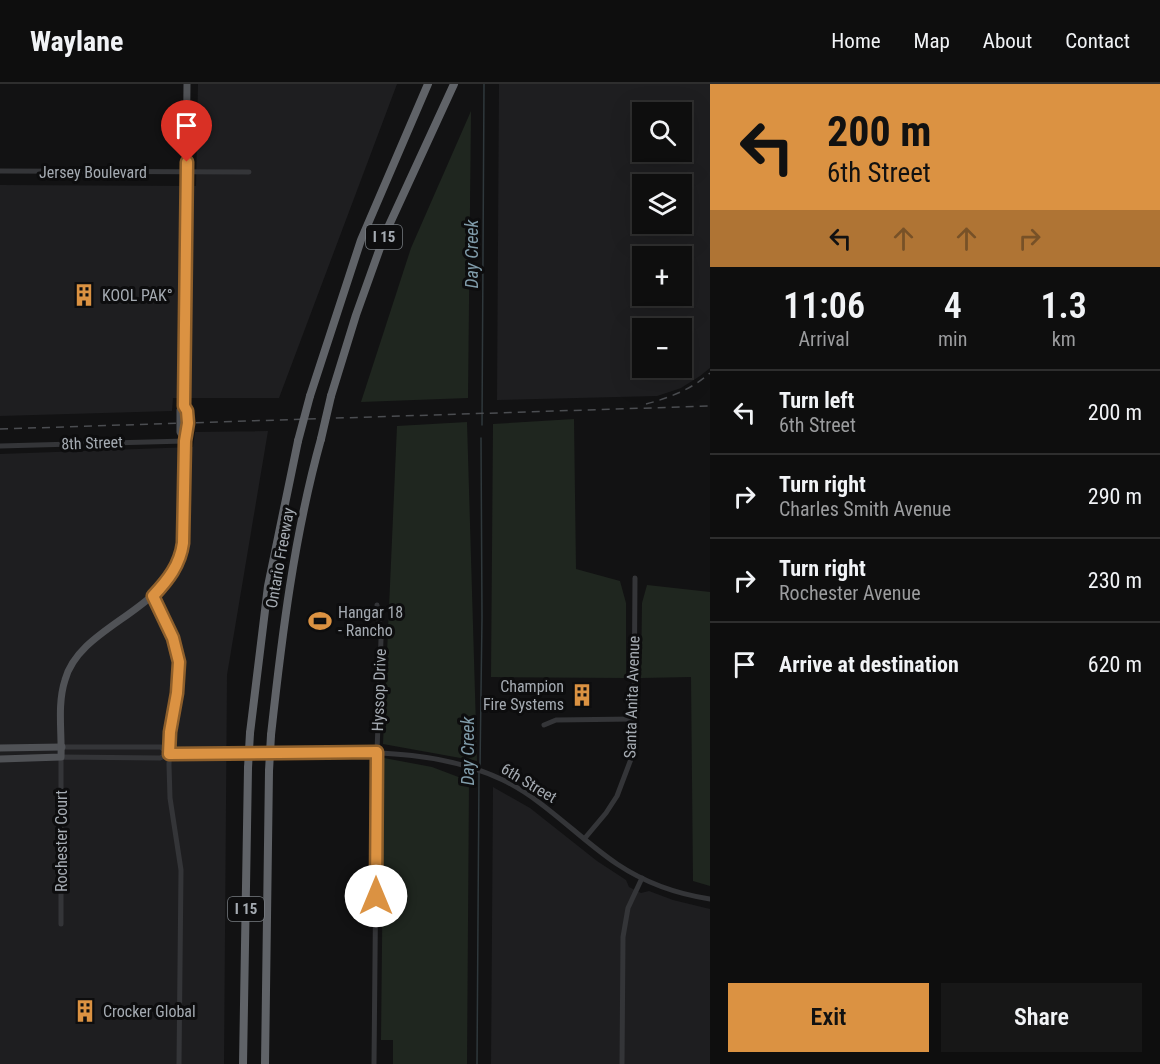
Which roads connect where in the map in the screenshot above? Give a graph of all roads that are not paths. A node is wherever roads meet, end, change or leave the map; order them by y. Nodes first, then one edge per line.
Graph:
1 (187, 84) edge
2 (429, 84) edge
3 (454, 84) edge
4 (0, 171) edge
5 (186, 172) junction
6 (249, 172) dead end
7 (185, 441) junction
8 (0, 446) edge
9 (635, 578) dead end
10 (153, 596) junction
11 (377, 605) dead end
12 (634, 719) junction
13 (544, 725) dead end
14 (62, 747) junction
15 (0, 748) edge
16 (377, 752) junction
17 (169, 754) junction
18 (61, 757) junction
19 (0, 759) edge
20 (585, 838) junction
21 (642, 878) junction
22 (710, 899) edge
23 (61, 924) dead end
24 (179, 1064) edge
25 (243, 1064) edge
26 (266, 1064) edge
27 (374, 1064) edge
28 (622, 1064) edge

1 - 5 main road
2 - 25 highway, Ontario Freeway / I 15, bridge
3 - 26 highway, Ontario Freeway / I 15, bridge
4 - 5 street, Jersey Boulevard
5 - 6 street, Jersey Boulevard
5 - 7 main road
7 - 8 street, 8th Street
7 - 10 main road
9 - 12 street, Santa Anita Avenue
10 - 14 main road
10 - 17 street
11 - 16 street, Hyssop Drive
12 - 13 street
12 - 20 street, Santa Anita Avenue
14 - 15 main road, 6th Street
14 - 17 street, 6th Street
14 - 18 main road
16 - 17 street, 6th Street
16 - 20 street, 6th Street
16 - 27 street, Hyssop Drive
17 - 18 street, 6th Street
17 - 24 street
18 - 19 main road, 6th Street
18 - 23 street, Rochester Court
20 - 21 street, 6th Street
21 - 22 street, 6th Street
21 - 28 street

